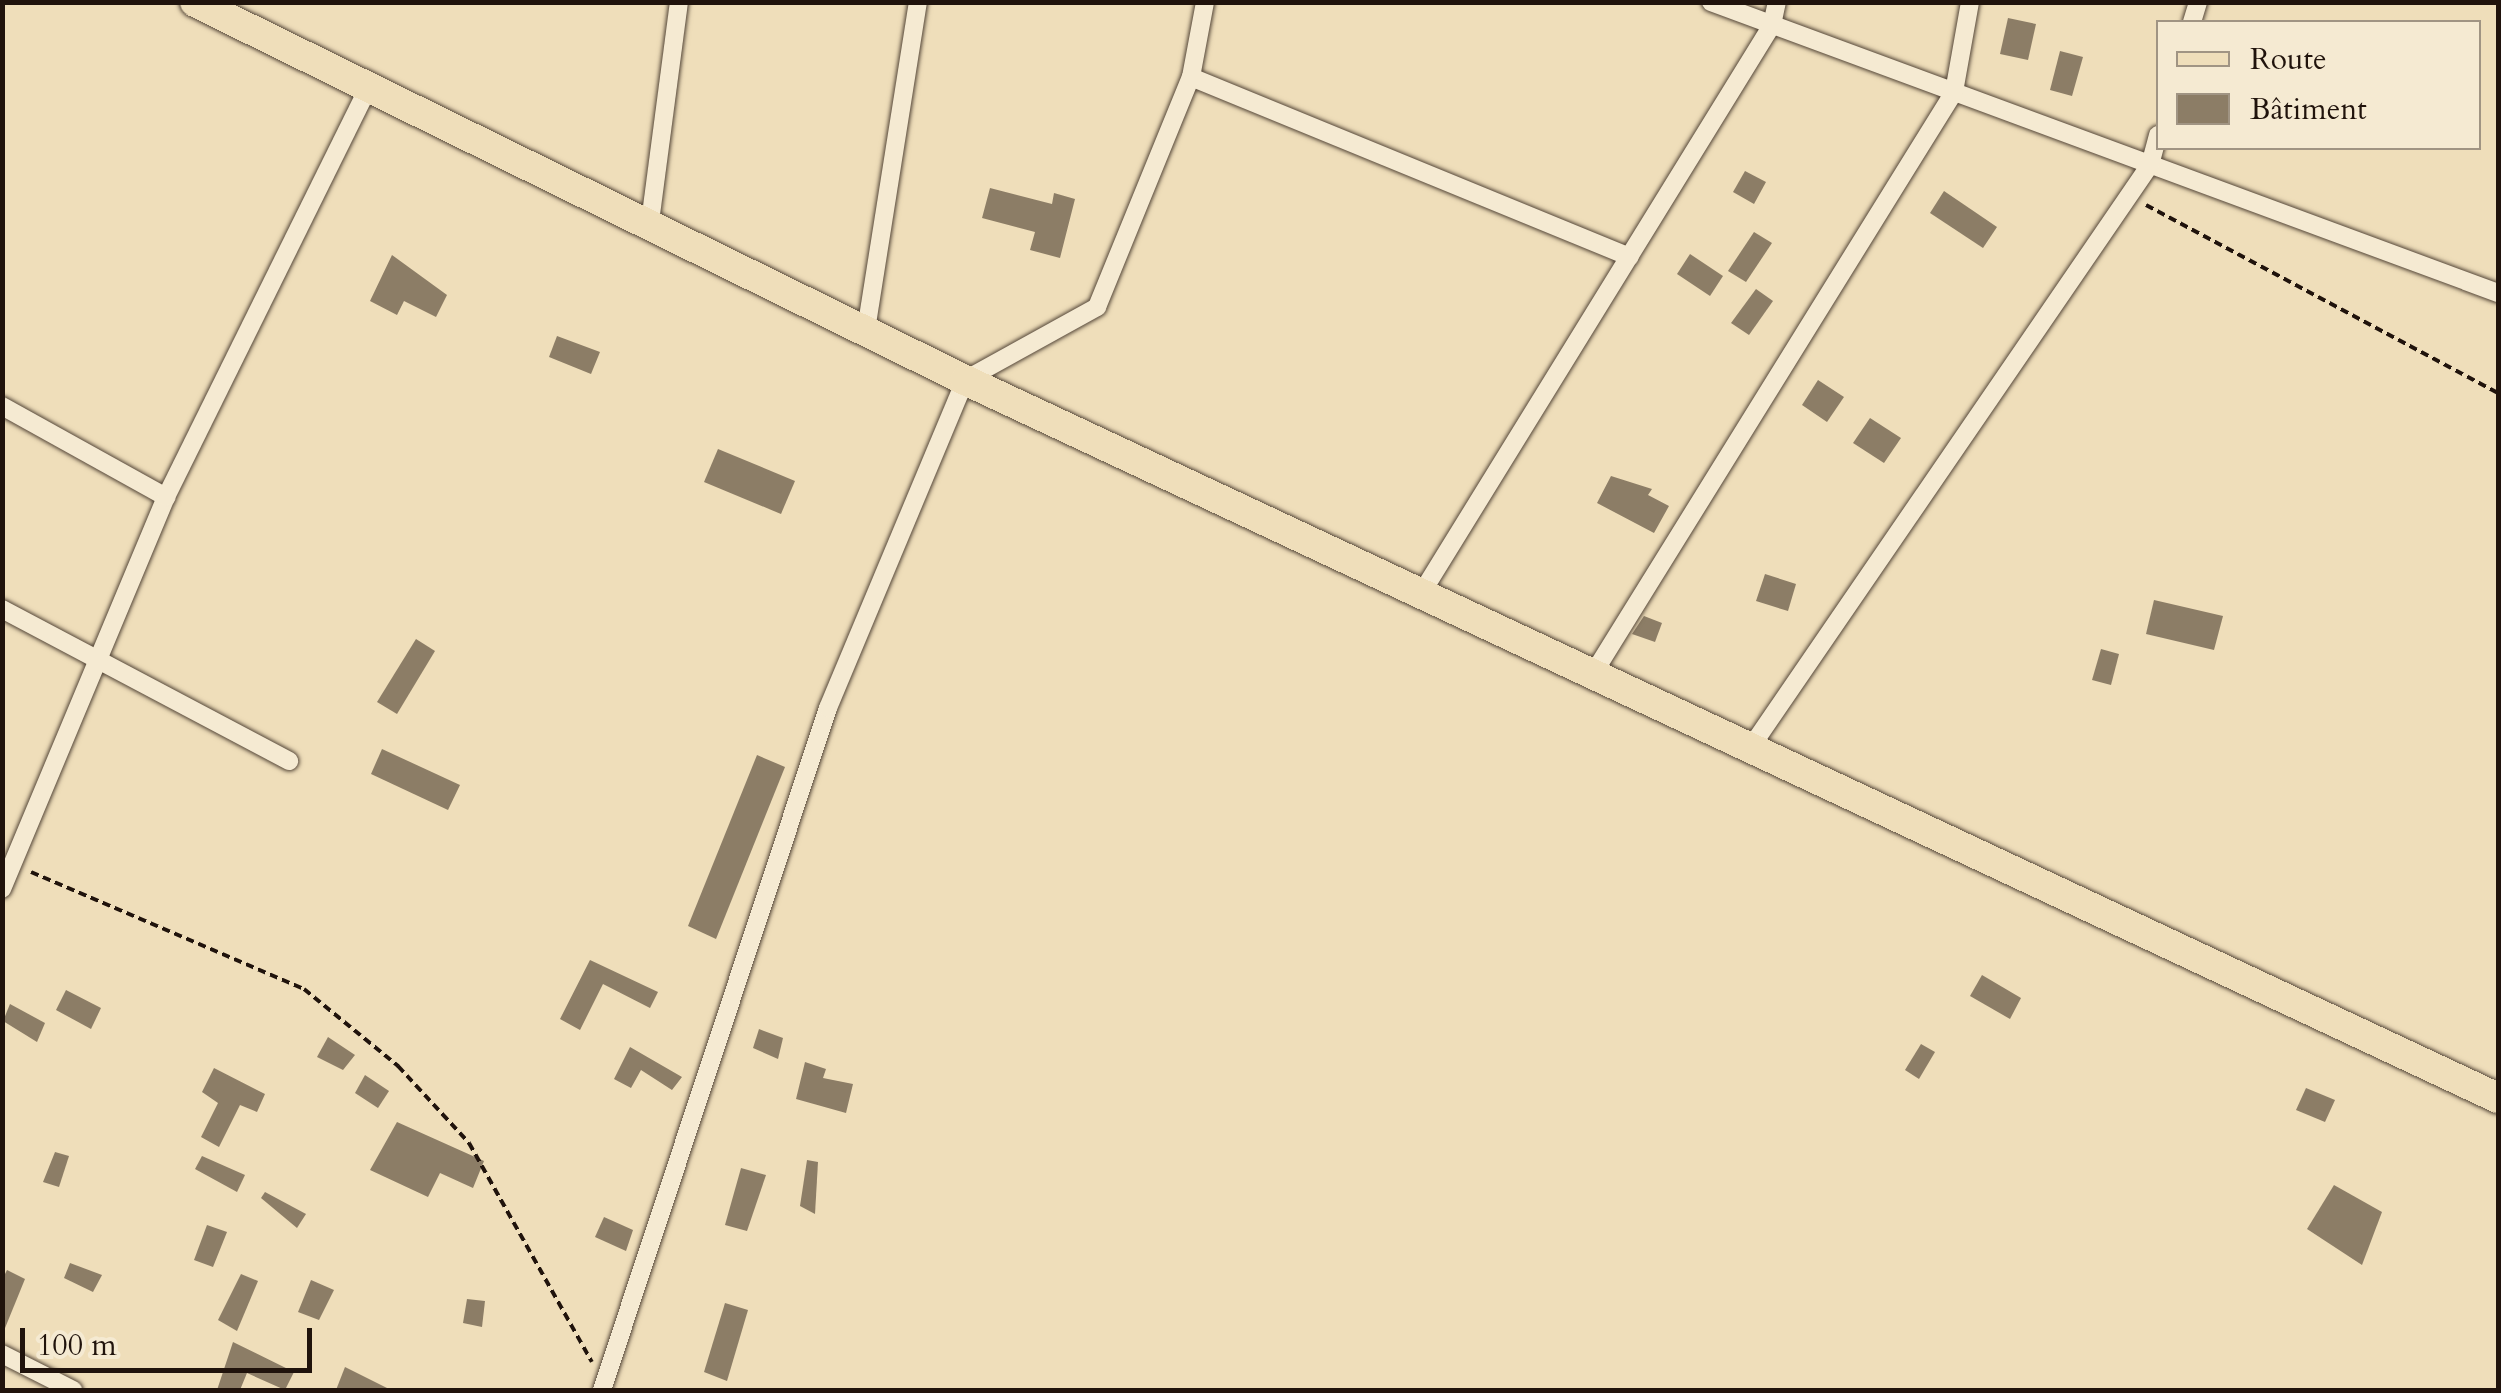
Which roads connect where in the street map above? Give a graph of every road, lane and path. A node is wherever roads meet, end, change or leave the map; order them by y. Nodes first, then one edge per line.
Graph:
1 (196, 2) edge
2 (680, 2) edge
3 (918, 2) edge
4 (1205, 2) edge
5 (1711, 2) edge
6 (1777, 2) edge
7 (1970, 2) edge
8 (1772, 25) junction
9 (1191, 77) junction
10 (369, 86) junction
11 (1954, 92) junction
12 (2156, 142) edge
13 (2150, 164) junction
14 (2128, 196) junction
15 (650, 222) junction
16 (1629, 257) junction
17 (2498, 293) edge
18 (866, 330) junction
19 (966, 380) junction
20 (2498, 394) edge
21 (2, 406) edge
22 (166, 498) junction
23 (1421, 594) junction
24 (2, 609) edge
25 (96, 660) junction
26 (1593, 674) junction
27 (1751, 747) junction
28 (289, 761) dead end
29 (13, 864) junction
30 (2, 889) edge
31 (2498, 1098) edge
32 (2, 1354) edge
33 (73, 1390) edge
34 (602, 1390) edge

1 - 10 main road
2 - 15 street
3 - 18 street
4 - 9 street
5 - 8 street
6 - 8 street
7 - 11 street
8 - 11 street
8 - 16 street
9 - 16 street
9 - 19 street
10 - 15 main road
10 - 22 street
11 - 13 street
11 - 26 street
12 - 13 street
13 - 14 street
13 - 17 street
14 - 20 path
14 - 27 street
15 - 18 main road
16 - 23 street
18 - 19 main road
19 - 23 main road
19 - 34 street
21 - 22 street
22 - 25 street
23 - 26 main road
24 - 25 street
25 - 28 street
25 - 29 street
26 - 27 main road
27 - 31 main road
29 - 30 street
29 - 34 path
32 - 33 street

